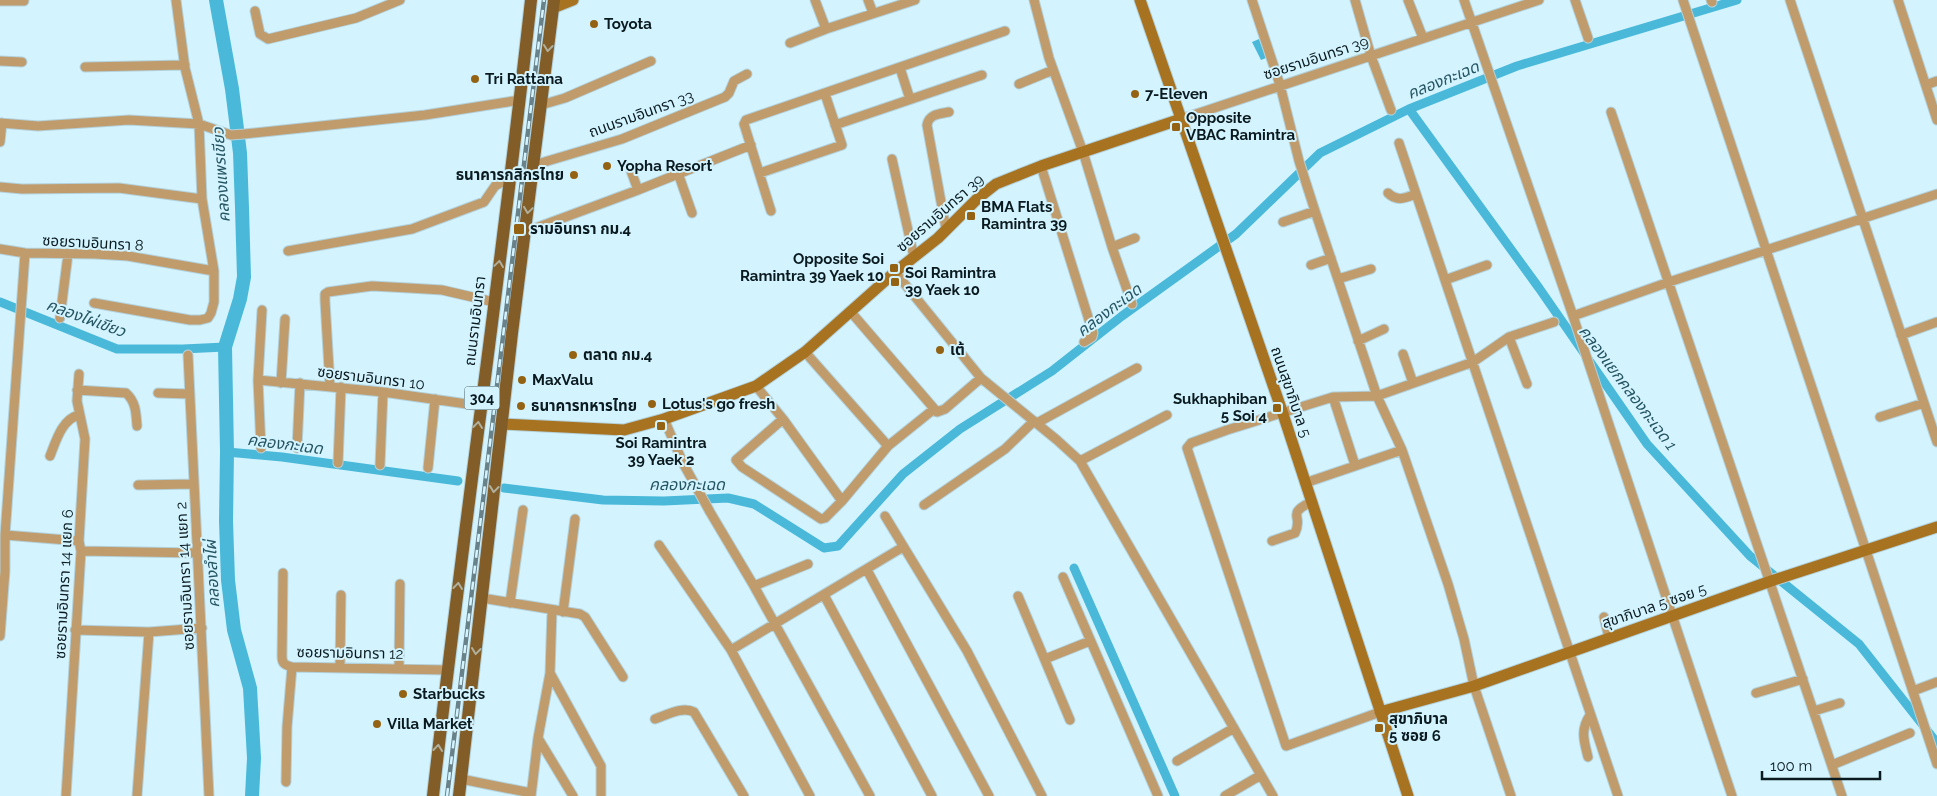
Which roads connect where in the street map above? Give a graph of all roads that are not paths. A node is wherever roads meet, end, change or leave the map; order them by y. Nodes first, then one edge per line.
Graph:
1 (176, 0) edge
2 (400, 0) edge
3 (531, 0) edge
4 (573, 0) edge
5 (815, 0) edge
6 (868, 0) edge
7 (915, 0) edge
8 (1034, 0) edge
9 (1140, 0) edge
10 (1252, 0) edge
11 (1355, 0) edge
12 (1408, 0) edge
13 (1464, 0) edge
14 (1539, 0) edge
15 (1575, 0) edge
16 (1790, 0) edge
17 (1898, 0) edge
18 (0, 1) edge
19 (24, 1) edge
20 (554, 4) edge
21 (1684, 4) edge
22 (255, 11) dead end
23 (873, 13) junction
24 (1472, 22) junction
25 (826, 28) junction
26 (1005, 31) dead end
27 (1423, 38) junction
28 (1588, 38) dead end
29 (790, 43) dead end
30 (1371, 56) junction
31 (0, 61) edge
32 (651, 61) dead end
33 (22, 62) dead end
34 (185, 64) junction
35 (85, 67) dead end
36 (900, 68) junction
37 (1053, 70) junction
38 (747, 74) dead end
39 (982, 75) dead end
40 (1937, 81) edge
41 (1019, 84) dead end
42 (1280, 85) junction
43 (1926, 85) junction
44 (825, 94) junction
45 (910, 99) junction
46 (520, 100) junction
47 (541, 105) junction
48 (1391, 110) dead end
49 (948, 112) dead end
50 (1611, 112) dead end
51 (1181, 118) junction
52 (1937, 120) edge
53 (1, 123) edge
54 (198, 124) junction
55 (835, 125) junction
56 (0, 142) edge
57 (1399, 142) dead end
58 (751, 145) junction
59 (1083, 152) junction
60 (892, 159) dead end
61 (534, 165) junction
62 (1041, 166) junction
63 (631, 171) dead end
64 (678, 173) junction
65 (760, 173) junction
66 (511, 177) junction
67 (0, 187) edge
68 (638, 190) junction
69 (1388, 194) dead end
70 (1416, 194) junction
71 (1937, 194) edge
72 (202, 199) junction
73 (770, 211) dead end
74 (1315, 211) junction
75 (692, 213) dead end
76 (1862, 218) junction
77 (1283, 222) dead end
78 (946, 228) junction
79 (525, 232) junction
80 (1135, 238) dead end
81 (1112, 247) junction
82 (0, 249) edge
83 (288, 251) dead end
84 (1766, 251) junction
85 (25, 253) junction
86 (68, 254) junction
87 (914, 257) junction
88 (1331, 258) junction
89 (1311, 265) dead end
90 (1487, 266) dead end
91 (1371, 269) dead end
92 (214, 271) junction
93 (895, 272) junction
94 (1338, 279) junction
95 (1445, 280) junction
96 (1669, 282) junction
97 (94, 302) dead end
98 (494, 302) junction
99 (1132, 304) dead end
100 (262, 310) dead end
101 (850, 311) junction
102 (1573, 316) junction
103 (60, 318) dead end
104 (285, 319) dead end
105 (1554, 322) dead end
106 (1937, 322) edge
107 (1384, 329) dead end
108 (1901, 335) junction
109 (1509, 337) junction
110 (1358, 341) junction
111 (1084, 342) dead end
112 (804, 352) junction
113 (1403, 354) dead end
114 (188, 355) dead end
115 (1473, 362) junction
116 (1137, 368) dead end
117 (79, 374) dead end
118 (982, 378) junction
119 (258, 380) junction
120 (281, 383) junction
121 (300, 383) junction
122 (1413, 383) junction
123 (1527, 384) dead end
124 (330, 386) junction
125 (756, 386) junction
126 (341, 387) junction
127 (77, 390) junction
128 (383, 392) junction
129 (158, 393) dead end
130 (190, 394) junction
131 (1377, 396) junction
132 (1333, 397) junction
133 (436, 399) junction
134 (1924, 403) junction
135 (481, 406) junction
136 (934, 409) junction
137 (1282, 411) junction
138 (80, 415) junction
139 (1167, 415) dead end
140 (1880, 417) dead end
141 (664, 419) junction
142 (782, 419) junction
143 (1035, 422) junction
144 (501, 424) junction
145 (137, 426) dead end
146 (1937, 442) edge
147 (888, 446) junction
148 (261, 448) dead end
149 (297, 448) dead end
150 (1402, 450) junction
151 (50, 456) dead end
152 (0, 459) edge
153 (11, 460) junction
154 (1080, 461) junction
155 (338, 463) dead end
156 (380, 465) dead end
157 (1354, 465) junction
158 (428, 468) dead end
159 (1305, 482) junction
160 (194, 484) junction
161 (138, 485) dead end
162 (842, 501) junction
163 (1311, 502) junction
164 (924, 506) dead end
165 (523, 510) dead end
166 (885, 516) dead end
167 (575, 519) dead end
168 (1937, 527) edge
169 (5, 536) junction
170 (79, 541) junction
171 (1272, 541) dead end
172 (659, 545) dead end
173 (903, 547) junction
174 (81, 551) junction
175 (1866, 551) junction
176 (198, 553) junction
177 (808, 564) dead end
178 (867, 570) junction
179 (283, 573) dead end
180 (1063, 577) dead end
181 (1770, 581) junction
182 (400, 584) dead end
183 (754, 586) junction
184 (342, 595) dead end
185 (824, 595) junction
186 (1018, 596) dead end
187 (482, 598) junction
188 (510, 603) junction
189 (552, 610) junction
190 (563, 612) junction
191 (1672, 616) junction
192 (1604, 617) dead end
193 (776, 624) junction
194 (202, 628) junction
195 (75, 630) junction
196 (149, 632) junction
197 (0, 636) edge
198 (1609, 638) junction
199 (1090, 641) junction
200 (731, 650) junction
201 (1570, 651) junction
202 (1045, 659) junction
203 (340, 666) junction
204 (292, 667) junction
205 (399, 668) junction
206 (447, 670) junction
207 (550, 673) junction
208 (623, 677) dead end
209 (1803, 679) junction
210 (1937, 682) edge
211 (1474, 686) junction
212 (1756, 693) dead end
213 (1914, 695) junction
214 (1840, 702) dead end
215 (1814, 710) junction
216 (1380, 712) junction
217 (1590, 715) junction
218 (655, 719) dead end
219 (1070, 720) dead end
220 (1234, 728) junction
221 (1910, 733) dead end
222 (538, 738) junction
223 (1588, 758) dead end
224 (1936, 760) edge
225 (1177, 761) dead end
226 (1832, 765) junction
227 (1261, 775) junction
228 (461, 779) junction
229 (286, 782) dead end
230 (531, 794) edge
231 (66, 796) edge
232 (137, 796) edge
233 (209, 796) edge
234 (433, 796) edge
235 (459, 796) edge
236 (573, 796) edge
237 (601, 796) edge
238 (744, 796) edge
239 (810, 796) edge
240 (870, 796) edge
241 (932, 796) edge
242 (989, 796) edge
243 (1042, 796) edge
244 (1158, 796) edge
245 (1225, 796) edge
246 (1273, 796) edge
247 (1408, 796) edge
248 (1511, 796) edge
249 (1618, 796) edge
250 (1732, 796) edge
251 (1842, 796) edge

1 - 34 street
2 - 22 street
3 - 46 main road, ถนนรามอินทรา / 304
4 - 20 street
5 - 25 street
6 - 23 street
7 - 23 street
8 - 37 street
9 - 51 street, ถนนสุขาภิบาล 5
10 - 42 street
11 - 30 street
12 - 27 street
13 - 24 street
14 - 24 street, ซอยรามอินทรา 39
15 - 28 street
16 - 76 street
17 - 43 street
18 - 19 street
20 -> 47 main road, 304
21 - 84 street
23 - 25 street
24 - 27 street, ซอยรามอินทรา 39
24 - 102 street
25 - 29 street
26 - 36 street
27 - 30 street, ซอยรามอินทรา 39
30 - 42 street, ซอยรามอินทรา 39
30 - 48 street
31 - 33 street
32 - 47 street
34 - 35 street
34 - 54 street
36 - 44 street
36 - 45 street
37 - 41 street
37 - 59 street
38 - 61 street, ถนนรามอินทรา 33
39 - 45 street
40 - 43 street
42 - 51 street, ซอยรามอินทรา 39
42 - 74 street
43 - 52 street
44 - 55 street
44 - 58 street
45 - 55 street
46 - 54 street
46 - 66 main road, ถนนรามอินทรา / 304
47 - 61 main road, 304
49 - 78 street
50 - 96 street
51 - 59 street, ซอยรามอินทรา 39
51 - 137 street, ถนนสุขาภิบาล 5
53 - 54 street
53 - 56 street
54 - 72 street
55 - 65 street
57 - 70 street
58 - 64 street
58 - 65 street
59 - 62 street, ซอยรามอินทรา 39
59 - 81 street
60 - 87 street
61 -> 79 main road, 304
62 - 78 street, ซอยรามอินทรา 39
62 - 111 street
63 - 68 street
64 - 68 street
64 - 75 street
65 - 73 street
66 - 83 street
98 -> 66 main road, ถนนรามอินทรา / 304
67 - 72 street
68 - 79 street
69 - 70 street
70 - 95 street
71 - 76 street
72 - 92 street
74 - 77 street
74 - 88 street
76 - 84 street
76 - 108 street
78 - 87 street, ซอยรามอินทรา 39
79 - 144 main road, 304
80 - 81 street
81 - 99 street
82 - 85 street, ซอยรามอินทรา 8
84 - 96 street
84 - 175 street
85 - 86 street, ซอยรามอินทรา 8
85 - 153 street
86 - 92 street, ซอยรามอินทรา 8
86 - 103 street
87 - 93 street, ซอยรามอินทรา 39
88 - 89 street
88 - 94 street
90 - 95 street
91 - 94 street
92 - 97 street
93 - 101 street, ซอยรามอินทรา 39
93 - 118 street
94 - 110 street
95 - 115 street
96 - 102 street
96 - 181 street
98 - 124 street
98 - 135 main road, ถนนรามอินทรา / 304
100 - 119 street
101 - 112 street, ซอยรามอินทรา 39
101 - 136 street
102 - 191 street
104 - 120 street
105 - 109 street
106 - 108 street
107 - 110 street
108 - 134 street
109 - 115 street
109 - 123 street
110 - 131 street
112 - 125 street, ซอยรามอินทรา 39
112 - 147 street
113 - 122 street
114 - 130 street, ซอยรามอินทรา 14 แยก 2
115 - 122 street
115 - 201 street
116 - 143 street
117 - 127 street, ซอยรามอินทรา 14 แยก 6
118 - 136 street
118 - 143 street
119 - 120 street, ซอยรามอินทรา 10
119 - 148 street
120 - 121 street, ซอยรามอินทรา 10
121 - 124 street, ซอยรามอินทรา 10
121 - 149 street
122 - 131 street
124 - 126 street, ซอยรามอินทรา 10
125 - 141 street, ซอยรามอินทรา 39
125 - 142 street
126 - 128 street, ซอยรามอินทรา 10
126 - 155 street
127 - 138 street, ซอยรามอินทรา 14 แยก 6
127 - 145 street
128 - 133 street, ซอยรามอินทรา 10
128 - 156 street
129 - 130 street
130 - 160 street, ซอยรามอินทรา 14 แยก 2
131 - 132 street
131 - 150 street
132 - 137 street
132 - 157 street
133 - 135 street, ซอยรามอินทรา 10
133 - 158 street
134 - 140 street
134 - 146 street
206 -> 135 main road, ถนนรามอินทรา / 304
136 - 147 street
137 - 159 street, ถนนสุขาภิบาล 5
137 - 216 street
138 - 151 street
138 - 170 street, ซอยรามอินทรา 14 แยก 6
139 - 154 street
141 - 144 street, ซอยรามอินทรา 39
141 - 183 street
142 - 162 street
142 - 162 street
143 - 154 street
143 - 164 street
144 -> 187 main road, 304
147 - 162 street
150 - 157 street
150 - 211 street
152 - 153 street
153 - 169 street
154 - 220 street
157 - 159 street
159 - 163 street, ถนนสุขาภิบาล 5
160 - 161 street
160 - 176 street, ซอยรามอินทรา 14 แยก 2
163 - 171 street
163 - 216 street, ถนนสุขาภิบาล 5
165 - 188 street
166 - 173 street
167 - 190 street
168 - 175 street, สุขาภิบาล 5 ซอย 5
169 - 170 street
169 - 197 street
170 - 174 street, ซอยรามอินทรา 14 แยก 6
172 - 200 street
173 - 178 street
173 - 243 street
174 - 176 street
174 - 195 street, ซอยรามอินทรา 14 แยก 6
175 - 181 street, สุขาภิบาล 5 ซอย 5
175 - 213 street
176 - 194 street, ซอยรามอินทรา 14 แยก 2
177 - 183 street
178 - 185 street
178 - 242 street
179 - 204 street, ซอยรามอินทรา 12
180 - 199 street
181 - 191 street, สุขาภิบาล 5 ซอย 5
181 - 209 street
182 - 205 street
183 - 193 street
184 - 203 street
185 - 193 street
185 - 241 street
186 - 202 street
187 - 188 street
187 -> 228 main road, 304
188 - 189 street
189 - 190 street
189 - 207 street
190 - 208 street
191 - 198 street, สุขาภิบาล 5 ซอย 5
191 - 250 street
192 - 198 street
193 - 200 street
193 - 240 street
194 - 196 street
194 - 233 street, ซอยรามอินทรา 14 แยก 2
195 - 196 street
195 - 231 street, ซอยรามอินทรา 14 แยก 6
196 - 232 street
198 - 201 street, สุขาภิบาล 5 ซอย 5
199 - 202 street
199 - 244 street
200 - 239 street
201 - 211 street, สุขาภิบาล 5 ซอย 5
201 - 217 street
202 - 219 street
203 - 204 street, ซอยรามอินทรา 12
203 - 205 street, ซอยรามอินทรา 12
204 - 229 street
205 - 206 street, ซอยรามอินทรา 12
234 -> 206 main road, ถนนรามอินทรา / 304
207 - 222 street
207 - 237 street
209 - 212 street
209 - 215 street
210 - 213 street
211 - 216 street, สุขาภิบาล 5 ซอย 5
211 - 248 street
213 - 224 street
214 - 215 street
215 - 226 street
216 - 247 street, ถนนสุขาภิบาล 5
217 - 223 street
217 - 249 street
218 - 238 street
220 - 225 street
220 - 227 street
221 - 226 street
222 - 230 street
222 - 236 street
226 - 251 street
227 - 245 street
227 - 246 street
228 - 230 street
228 - 235 main road, 304

